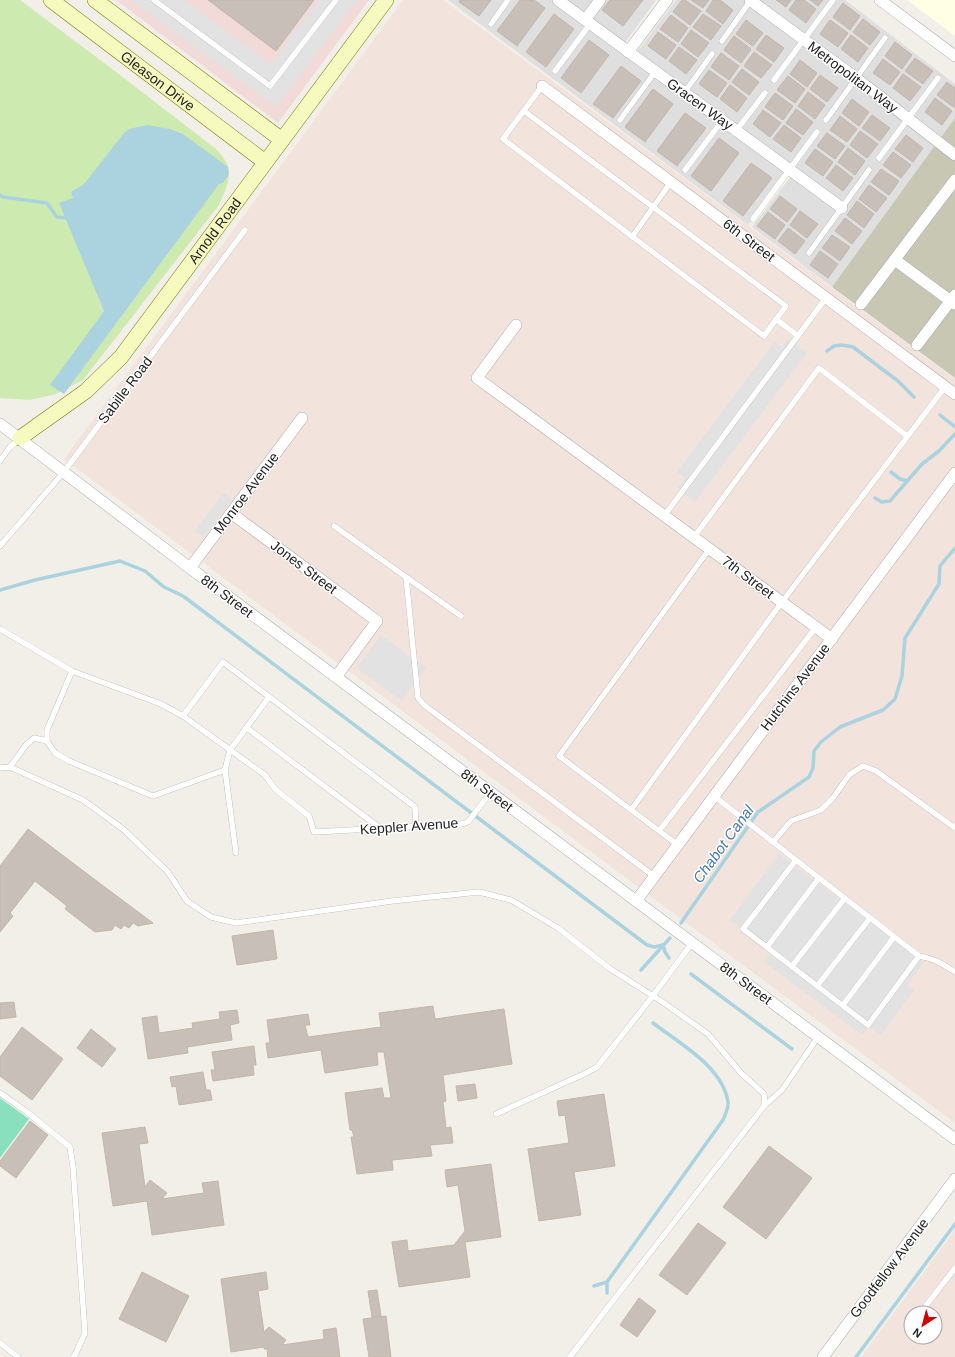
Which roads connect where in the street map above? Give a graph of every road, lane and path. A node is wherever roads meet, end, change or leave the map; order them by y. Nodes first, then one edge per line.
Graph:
1 (51, 0) edge
2 (95, 0) edge
3 (154, 0) edge
4 (336, 0) edge
5 (386, 0) edge
6 (508, 0) edge
7 (558, 0) edge
8 (600, 0) edge
9 (667, 0) edge
10 (751, 0) edge
11 (833, 0) edge
12 (880, 0) edge
13 (588, 22) junction
14 (490, 24) dead end
15 (885, 38) dead end
16 (804, 40) junction
17 (722, 41) dead end
18 (628, 52) junction
19 (712, 54) dead end
20 (955, 56) edge
21 (555, 71) dead end
22 (655, 72) junction
23 (856, 78) junction
24 (938, 78) dead end
25 (774, 80) dead end
26 (542, 86) joint
27 (684, 92) junction
28 (765, 93) dead end
29 (524, 111) junction
30 (908, 119) junction
31 (620, 120) dead end
32 (826, 120) dead end
33 (722, 121) junction
34 (736, 131) junction
35 (817, 132) dead end
36 (282, 140) junction
37 (955, 155) edge
38 (879, 158) dead end
39 (266, 162) junction
40 (685, 170) dead end
41 (789, 170) junction
42 (869, 170) dead end
43 (955, 180) edge
44 (671, 182) junction
45 (653, 208) junction
46 (842, 208) junction
47 (753, 219) dead end
48 (245, 230) dead end
49 (632, 237) junction
50 (808, 253) dead end
51 (895, 260) junction
52 (826, 298) junction
53 (954, 300) edge
54 (861, 304) dead end
55 (776, 319) junction
56 (516, 325) dead end
57 (798, 336) junction
58 (917, 345) dead end
59 (945, 387) junction
60 (955, 394) edge
61 (302, 418) dead end
62 (0, 424) edge
63 (908, 436) junction
64 (20, 438) junction
65 (0, 461) edge
66 (63, 473) junction
67 (955, 473) edge
68 (231, 513) junction
69 (664, 516) junction
70 (334, 526) dead end
71 (694, 537) junction
72 (0, 546) edge
73 (710, 548) junction
74 (190, 568) junction
75 (406, 577) junction
76 (782, 602) junction
77 (461, 616) dead end
78 (816, 627) junction
79 (0, 629) edge
80 (832, 638) junction
81 (72, 671) junction
82 (336, 677) junction
83 (269, 696) junction
84 (183, 716) junction
85 (247, 728) junction
86 (47, 741) junction
87 (230, 750) junction
88 (10, 767) junction
89 (0, 768) edge
90 (225, 770) junction
91 (490, 793) junction
92 (714, 796) junction
93 (631, 810) junction
94 (416, 827) junction
95 (380, 828) junction
96 (955, 828) edge
97 (659, 831) junction
98 (773, 842) junction
99 (678, 845) junction
100 (236, 853) dead end
101 (796, 860) junction
102 (654, 876) junction
103 (819, 878) junction
104 (845, 898) junction
105 (636, 901) junction
106 (870, 918) junction
107 (894, 937) junction
108 (692, 943) junction
109 (767, 947) junction
110 (919, 956) junction
111 (792, 966) junction
112 (955, 972) edge
113 (817, 986) junction
114 (652, 997) junction
115 (843, 1005) junction
116 (818, 1037) junction
117 (0, 1093) edge
118 (765, 1106) junction
119 (496, 1114) dead end
120 (955, 1139) edge
121 (955, 1179) edge
122 (955, 1268) edge
123 (927, 1305) edge
124 (0, 1343) edge
125 (18, 1357) edge
126 (73, 1357) edge
127 (570, 1357) edge
128 (823, 1357) edge

1 - 39 street, Gleason Drive
2 - 36 street, Gleason Drive
3 - 4 lane
5 - 36 street, Arnold Road
6 - 14 lane
7 - 13 street, Gracen Way
8 - 13 street
9 - 18 street
10 - 16 street, Metropolitan Way
10 - 17 lane
11 - 16 lane
12 - 20 street
13 - 18 street, Gracen Way
13 - 21 lane
15 - 23 lane
16 - 23 street, Metropolitan Way
16 - 25 lane
18 - 22 street, Gracen Way
19 - 27 lane
22 - 27 street, Gracen Way
22 - 31 lane
23 - 30 street, Metropolitan Way
23 - 32 lane
24 - 30 lane
26 - 29 lane
26 - 44 street, 6th Street
27 - 33 street, Gracen Way
28 - 34 lane
29 - 45 lane
29 - 49 lane
30 - 37 street, Metropolitan Way
30 - 38 lane
33 - 34 street, Gracen Way
33 - 40 lane
34 - 41 street, Gracen Way
35 - 41 lane
36 - 39 street, Arnold Road
39 - 64 street, Arnold Road
41 - 46 street, Gracen Way
41 - 47 lane
42 - 46 lane
43 - 51 street
44 - 45 lane
44 - 52 street, 6th Street
45 - 49 lane
45 - 55 lane
46 - 50 lane
48 - 66 lane, Sabille Road
49 - 55 lane
51 - 53 street
51 - 54 street
52 - 57 lane
52 - 59 street, 6th Street
53 - 58 street
55 - 57 lane
56 - 69 street, 7th Street
57 - 69 lane
59 - 60 street, 6th Street
59 - 63 lane
61 - 68 street, Monroe Avenue
62 - 64 street, 8th Street
63 - 71 lane
63 - 76 lane
64 - 65 lane
64 - 66 street, 8th Street
66 - 72 lane, Sabille Road
66 - 74 street, 8th Street
67 - 80 street, Hutchins Avenue
68 - 74 street, Monroe Avenue
68 - 82 street, Jones Street
69 - 71 street, 7th Street
70 - 75 lane
71 - 73 street, 7th Street
73 - 76 street, 7th Street
73 - 93 lane
74 - 82 street, 8th Street
75 - 77 lane
75 - 102 lane
76 - 78 street, 7th Street
76 - 93 lane
78 - 80 street, 7th Street
78 - 97 lane
79 - 81 lane
80 - 92 street, Hutchins Avenue
81 - 84 lane
81 - 86 lane
82 - 91 street, 8th Street
83 - 84 lane
83 - 85 lane
83 - 94 lane
84 - 87 lane
85 - 87 lane
85 - 95 lane
86 - 88 lane
86 - 90 lane
87 - 90 lane
87 - 95 lane, Keppler Avenue
88 - 89 lane
88 - 114 lane
90 - 100 lane
91 - 94 lane, Keppler Avenue
91 - 105 street, 8th Street
92 - 98 lane
92 - 99 street, Hutchins Avenue
93 - 97 lane
94 - 95 lane, Keppler Avenue
96 - 98 lane
97 - 99 lane
98 - 101 lane
99 - 102 street, Hutchins Avenue
101 - 103 lane
101 - 109 lane
102 - 105 street, Hutchins Avenue
103 - 104 lane
103 - 109 lane
104 - 106 lane
104 - 111 lane
105 - 108 street, 8th Street
106 - 107 lane
106 - 113 lane
107 - 110 lane
107 - 115 lane
108 - 114 lane
108 - 116 street, 8th Street
109 - 111 lane
110 - 112 lane
110 - 115 lane
111 - 113 lane
113 - 115 lane
114 - 118 lane
114 - 119 lane
116 - 118 lane
116 - 120 street, 8th Street
117 - 126 lane
118 - 127 lane
121 - 128 street, Goodfellow Avenue
122 - 123 lane
124 - 125 lane

